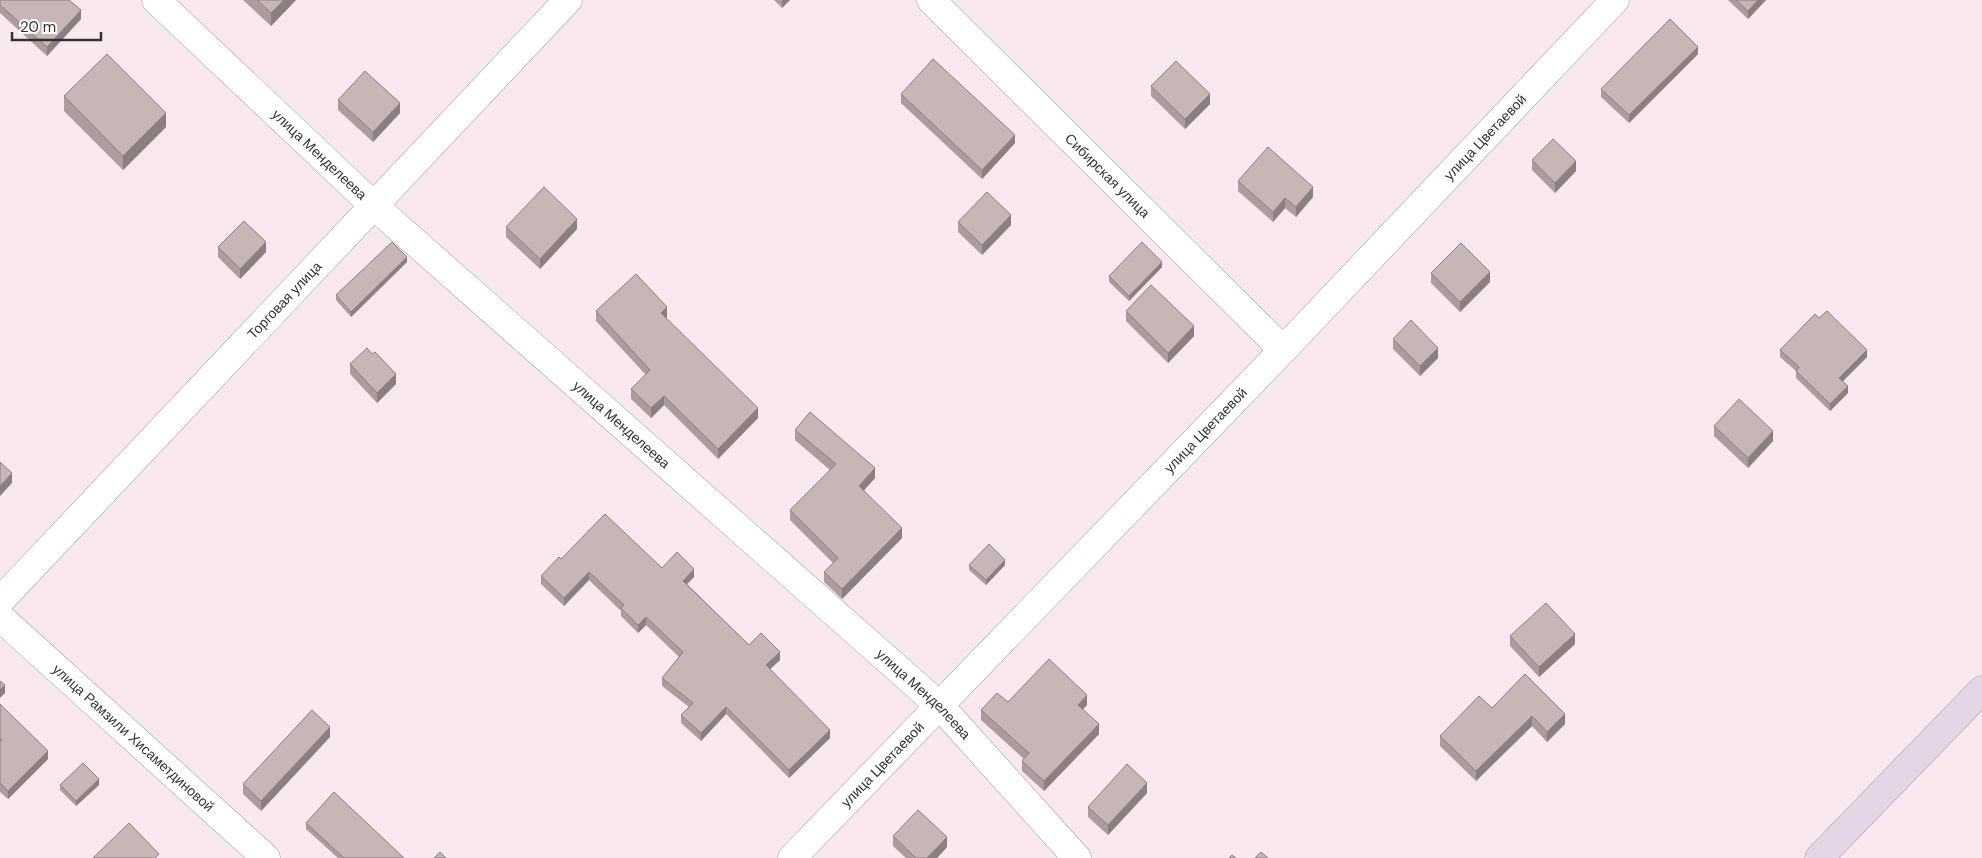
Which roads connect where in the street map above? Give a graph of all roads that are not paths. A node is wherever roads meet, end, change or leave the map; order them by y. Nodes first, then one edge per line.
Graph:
1 (156, 0) edge
2 (568, 0) edge
3 (931, 0) edge
4 (1615, 0) edge
5 (373, 205) junction
6 (1283, 350) junction
7 (0, 601) edge
8 (0, 617) edge
9 (1982, 690) edge
10 (940, 706) junction
11 (266, 858) edge
12 (792, 858) edge
13 (1077, 858) edge
14 (1819, 858) edge

1 - 5 street, улица Менделеева
2 - 5 street, Торговая улица
3 - 6 street, Сибирская улица
4 - 6 street, улица Цветаевой
5 - 7 street, Торговая улица
5 - 10 street, улица Менделеева
6 - 10 street, улица Цветаевой
8 - 11 street, улица Рамзили Хисаметдиновой
9 - 14 street
10 - 12 street, улица Цветаевой
10 - 13 street, улица Менделеева

